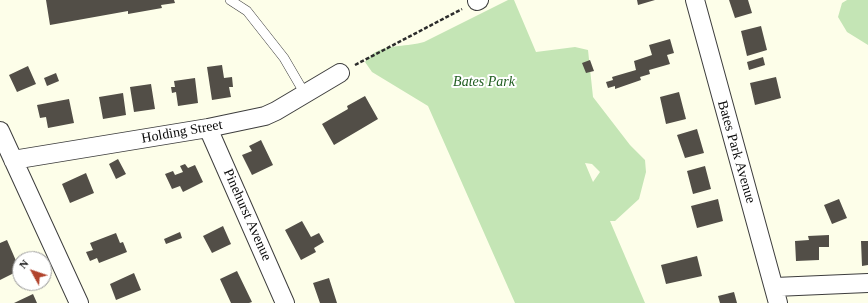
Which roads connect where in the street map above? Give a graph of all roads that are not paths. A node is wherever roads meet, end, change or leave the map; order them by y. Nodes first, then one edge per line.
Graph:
1 (230, 0) edge
2 (695, 0) edge
3 (340, 73) road end
4 (305, 94) junction
5 (208, 128) junction
6 (0, 131) edge
7 (13, 160) junction
8 (868, 283) edge
9 (777, 295) edge
10 (79, 303) edge
11 (285, 303) edge

1 - 4 lane
2 - 9 street, Bates Park Avenue
3 - 4 street, Holding Street
4 - 5 street, Holding Street
5 - 7 street, Holding Street
5 - 11 street, Pinehurst Avenue
6 - 7 street
7 - 10 street
8 - 9 street

